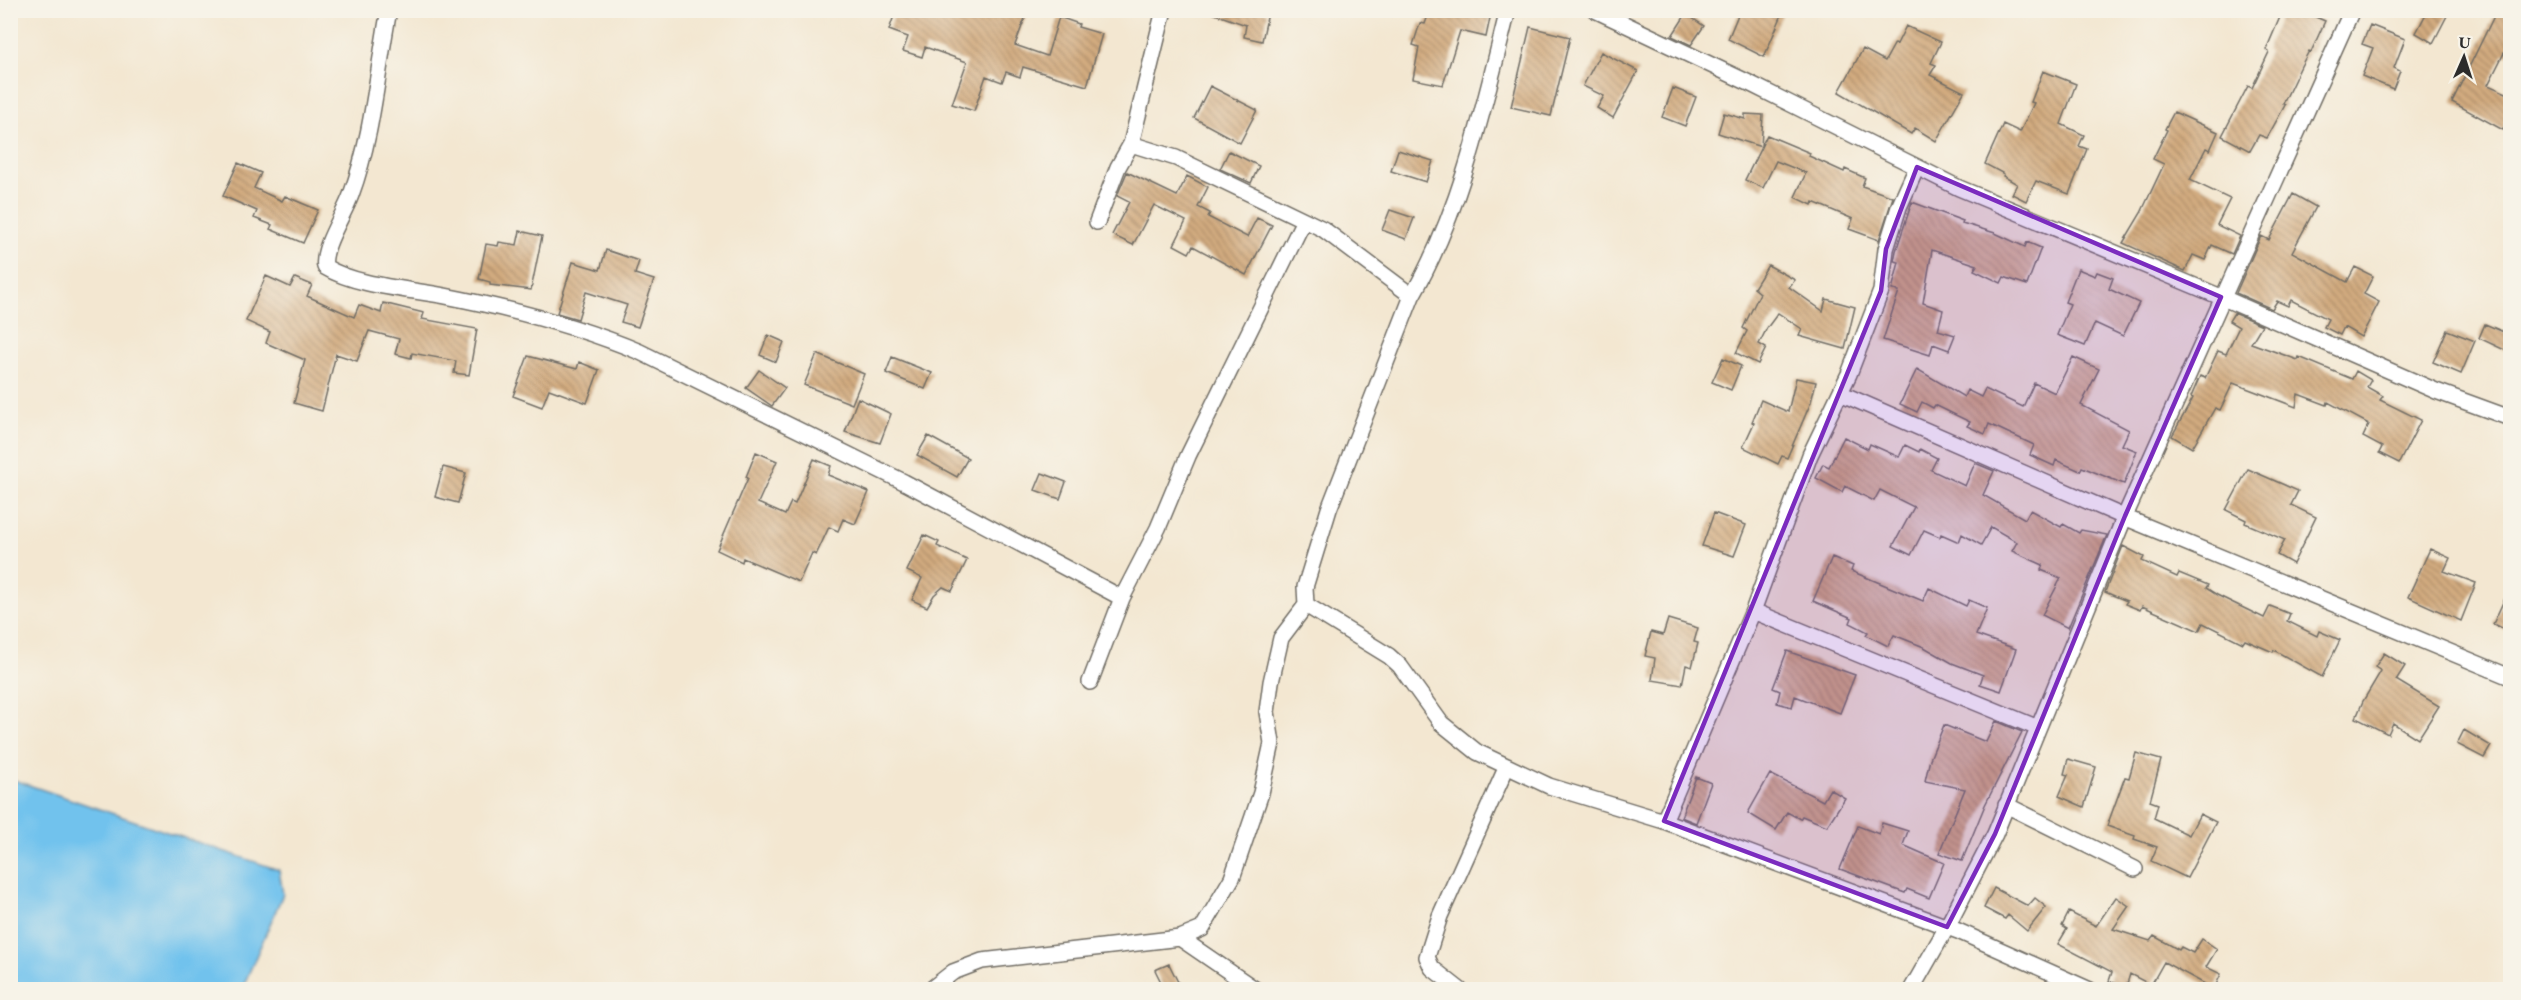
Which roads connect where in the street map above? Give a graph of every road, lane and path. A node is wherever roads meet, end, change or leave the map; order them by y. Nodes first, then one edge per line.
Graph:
1 (389, 10) edge
2 (1164, 10) edge
3 (1508, 10) edge
4 (1595, 10) edge
5 (2352, 10) edge
6 (1131, 144) junction
7 (1917, 167) junction
8 (1304, 220) junction
9 (1097, 222) dead end
10 (1412, 296) junction
11 (2221, 297) junction
12 (1840, 393) junction
13 (2511, 418) edge
14 (2124, 517) junction
15 (1122, 598) junction
16 (1306, 604) junction
17 (1753, 611) junction
18 (2511, 677) edge
19 (1090, 682) dead end
20 (2038, 728) junction
21 (1507, 766) junction
22 (2006, 805) junction
23 (1664, 821) junction
24 (2135, 869) dead end
25 (1947, 927) junction
26 (1180, 938) junction
27 (930, 990) edge
28 (1256, 990) edge
29 (1460, 990) edge
30 (1911, 990) edge
31 (2090, 990) edge

1 - 15 street
2 - 6 street
3 - 10 street
4 - 7 street
5 - 11 street
6 - 8 street
6 - 9 street
7 - 11 street
7 - 12 street
8 - 10 street
8 - 15 street
10 - 16 street
11 - 13 street
11 - 14 street
12 - 14 street
12 - 17 street
14 - 18 street
14 - 20 street
15 - 19 street
16 - 21 street
16 - 26 street
17 - 20 street
17 - 23 street
20 - 22 street
21 - 23 street
21 - 29 street
22 - 24 street
22 - 25 street
23 - 25 street
25 - 30 street
25 - 31 street
26 - 27 street
26 - 28 street

